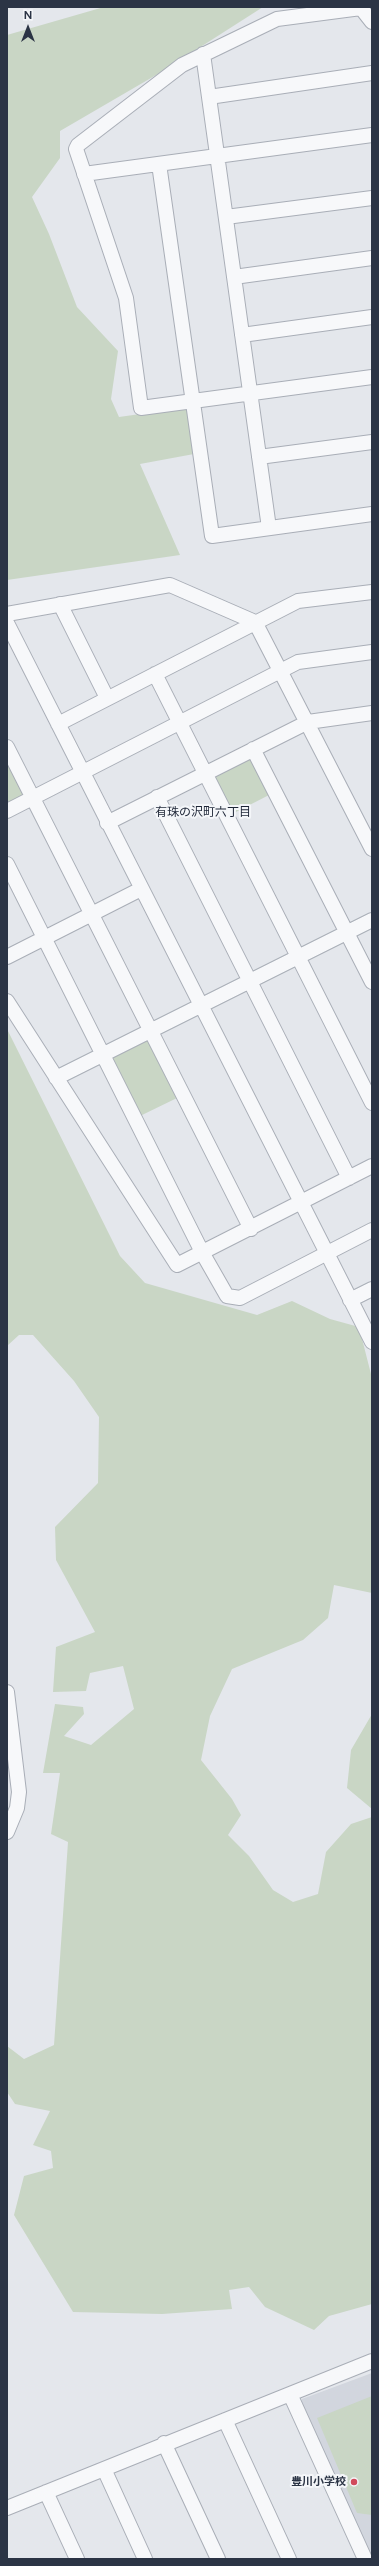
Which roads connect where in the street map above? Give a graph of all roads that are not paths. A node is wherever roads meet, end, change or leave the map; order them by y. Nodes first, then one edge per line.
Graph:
1 (372, 22) edge
2 (204, 54) junction
3 (372, 73) edge
4 (209, 97) junction
5 (372, 135) edge
6 (217, 156) junction
7 (159, 164) junction
8 (84, 174) junction
9 (372, 198) edge
10 (226, 217) junction
11 (372, 258) edge
12 (234, 277) junction
13 (372, 317) edge
14 (242, 335) junction
15 (372, 377) edge
16 (251, 394) junction
17 (194, 401) junction
18 (372, 442) edge
19 (259, 457) junction
20 (372, 514) edge
21 (269, 528) junction
22 (372, 592) edge
23 (60, 604) junction
24 (7, 614) edge
25 (255, 622) junction
26 (7, 623) edge
27 (372, 652) edge
28 (283, 672) junction
29 (155, 674) junction
30 (107, 698) junction
31 (372, 714) edge
32 (308, 722) junction
33 (180, 723) junction
34 (58, 724) junction
35 (7, 746) edge
36 (253, 749) junction
37 (206, 772) junction
38 (83, 774) junction
39 (157, 797) junction
40 (33, 798) junction
41 (7, 811) edge
42 (107, 823) junction
43 (372, 849) edge
44 (7, 864) edge
45 (141, 889) junction
46 (92, 914) junction
47 (372, 920) edge
48 (347, 933) junction
49 (45, 938) junction
50 (298, 956) junction
51 (7, 957) edge
52 (250, 982) junction
53 (372, 982) edge
54 (7, 1001) edge
55 (201, 1006) junction
56 (151, 1031) junction
57 (104, 1055) junction
58 (56, 1078) junction
59 (372, 1103) edge
60 (372, 1166) edge
61 (349, 1178) junction
62 (301, 1203) junction
63 (251, 1229) junction
64 (372, 1230) edge
65 (325, 1253) junction
66 (203, 1254) junction
67 (372, 1289) edge
68 (350, 1300) junction
69 (372, 1342) edge
70 (7, 1692) edge
71 (7, 1832) edge
72 (372, 2361) edge
73 (290, 2394) junction
74 (225, 2420) junction
75 (164, 2443) junction
76 (104, 2468) junction
77 (46, 2492) junction
78 (7, 2508) edge
79 (77, 2559) edge
80 (144, 2559) edge
81 (218, 2559) edge
82 (289, 2559) edge
83 (365, 2559) edge

1 - 2 street
2 - 4 street
2 - 8 street
3 - 4 street
4 - 6 street
5 - 6 street
6 - 7 street
6 - 10 street
7 - 8 street
7 - 17 street
8 - 17 street
9 - 10 street
10 - 12 street
11 - 12 street
12 - 14 street
13 - 14 street
14 - 16 street
15 - 16 street
16 - 17 street
16 - 19 street
17 - 21 street
18 - 19 street
19 - 21 street
20 - 21 street
22 - 25 street
23 - 24 street
23 - 25 street
23 - 30 street
25 - 28 street
25 - 29 street
26 - 34 street
27 - 28 street
28 - 32 street
28 - 33 street
29 - 30 street
29 - 33 street
30 - 34 street
31 - 32 street
32 - 36 street
32 - 43 street
33 - 37 street
33 - 38 street
34 - 38 street
35 - 40 street
36 - 37 street
36 - 48 street
37 - 39 street
37 - 50 street
38 - 40 street
38 - 42 street
39 - 42 street
39 - 52 street
40 - 41 street
40 - 46 street
42 - 45 street
44 - 49 street
45 - 46 street
45 - 55 street
46 - 49 street
46 - 56 street
47 - 48 street
48 - 50 street
48 - 53 street
49 - 51 street
49 - 57 street
50 - 52 street
50 - 59 street
52 - 55 street
52 - 61 street
54 - 58 street
55 - 56 street
55 - 62 street
56 - 57 street
56 - 63 street
57 - 58 street
57 - 66 street
58 - 66 street
60 - 61 street
61 - 62 street
62 - 63 street
62 - 65 street
63 - 66 street
64 - 65 street
65 - 66 street
65 - 68 street
67 - 68 street
68 - 69 street
70 - 71 street
72 - 73 street
73 - 74 street
73 - 83 street
74 - 75 street
74 - 82 street
75 - 76 street
75 - 81 street
76 - 77 street
76 - 80 street
77 - 78 street
77 - 79 street

